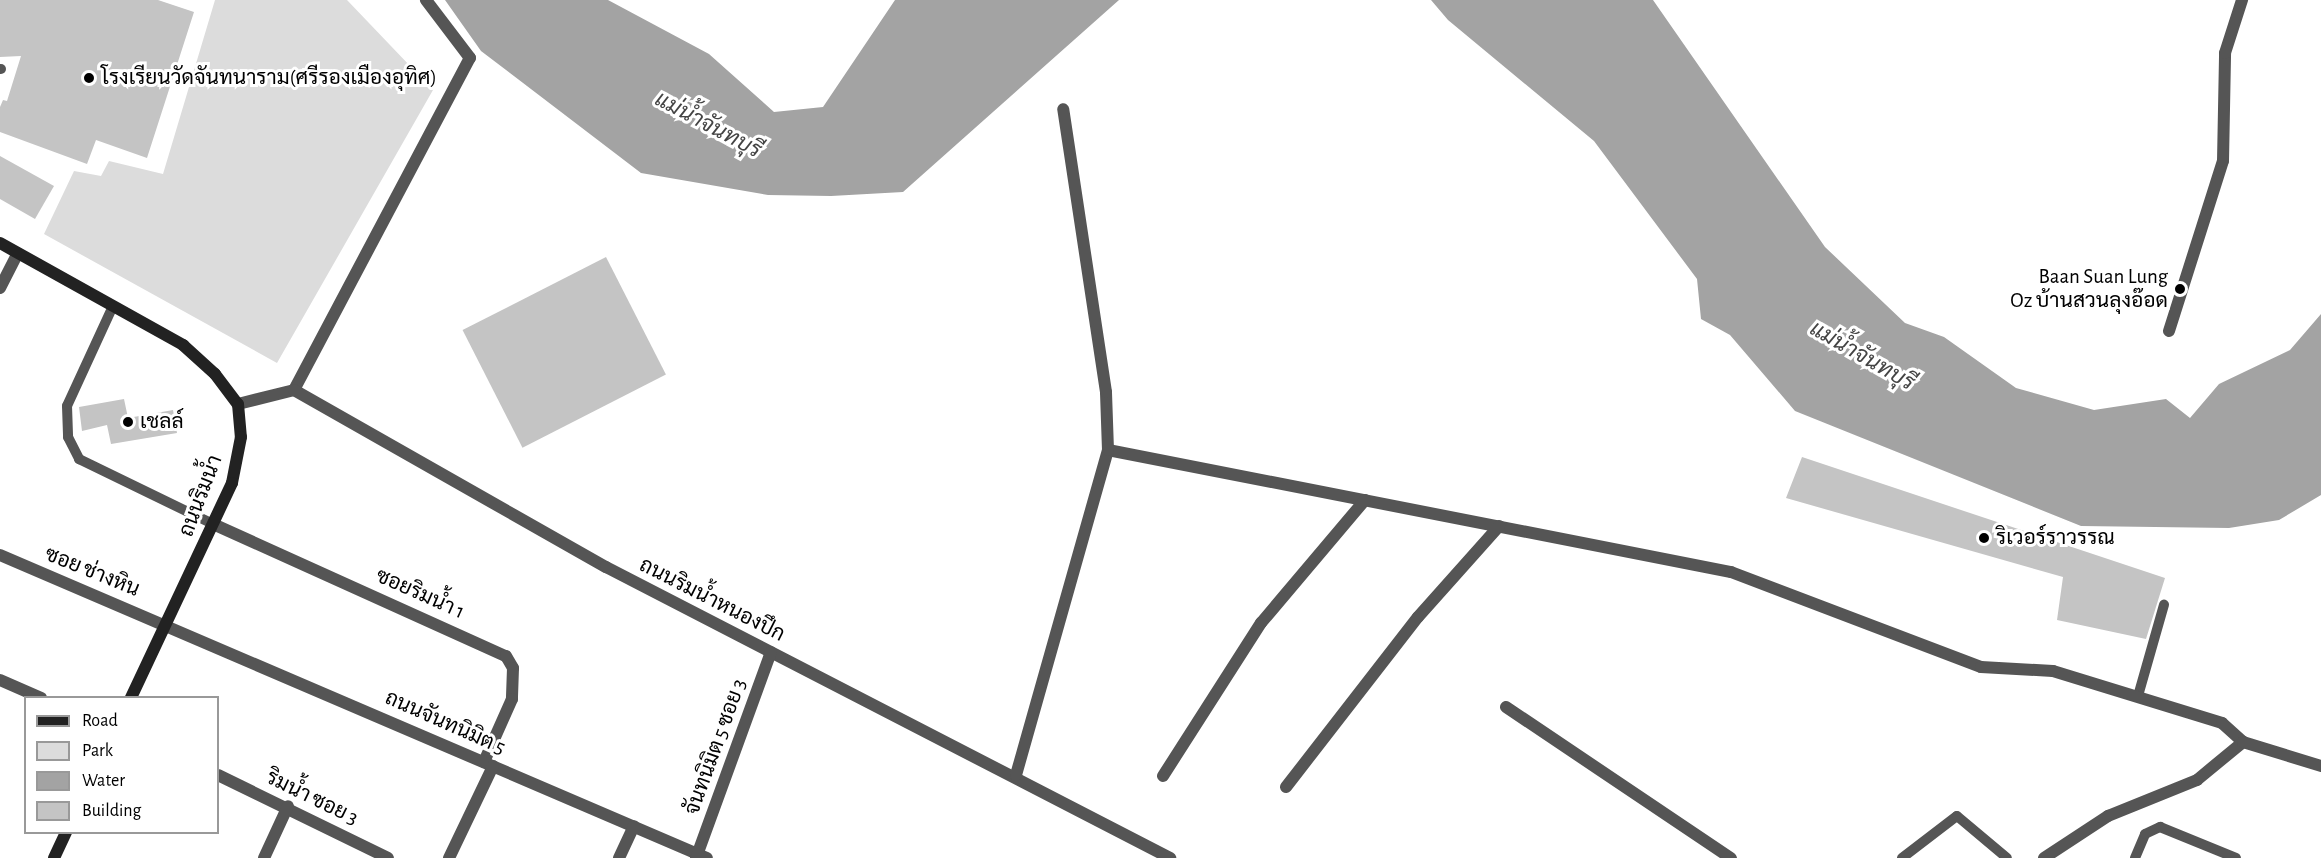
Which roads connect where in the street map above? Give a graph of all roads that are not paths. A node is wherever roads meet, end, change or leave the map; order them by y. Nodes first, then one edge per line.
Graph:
1 (426, 0) edge
2 (2242, 0) edge
3 (1063, 109) dead end
4 (0, 243) edge
5 (18, 253) junction
6 (0, 288) edge
7 (113, 306) junction
8 (2169, 331) dead end
9 (294, 390) junction
10 (238, 404) junction
11 (1108, 450) junction
12 (1365, 500) junction
13 (213, 524) junction
14 (1498, 526) junction
15 (0, 555) edge
16 (2164, 605) dead end
17 (168, 624) junction
18 (771, 652) junction
19 (0, 680) edge
20 (36, 696) edge
21 (132, 696) edge
22 (2138, 696) junction
23 (1506, 707) dead end
24 (2243, 742) junction
25 (488, 764) junction
26 (2321, 766) edge
27 (219, 775) edge
28 (1016, 775) junction
29 (1163, 776) dead end
30 (1286, 787) dead end
31 (288, 806) junction
32 (634, 826) junction
33 (65, 834) edge
34 (700, 857) edge
35 (54, 858) edge
36 (264, 858) edge
37 (388, 858) edge
38 (448, 858) edge
39 (619, 858) edge
40 (1170, 858) edge
41 (1731, 858) edge
42 (1902, 858) edge
43 (2007, 858) edge
44 (2044, 858) edge
45 (2135, 858) edge
46 (2236, 858) edge

1 - 9 street
2 - 8 street
3 - 11 street
4 - 5 main road
5 - 6 street
5 - 7 main road
7 - 10 main road
7 - 13 lane
9 - 10 street
9 - 18 street, ถนนริมน้ำหนองปึก
10 - 13 main road, ถนนริมน้ำ
11 - 12 street
11 - 28 street
12 - 14 street
12 - 29 street
13 - 17 main road, ถนนริมน้ำ
13 - 25 street, ซอยริมน้ำ 1
14 - 22 street
14 - 30 street
15 - 17 street, ซอย ช่างหิน
16 - 22 lane
17 - 21 main road, ถนนริมน้ำ
17 - 25 street, ถนนจันทนิมิต 5
18 - 28 street, ถนนริมน้ำหนองปึก
18 - 34 street, จันทนิมิต 5 ซอย 3
19 - 20 street
22 - 24 street
23 - 41 street
24 - 26 street
24 - 44 street
25 - 32 street, ถนนจันทนิมิต 5
25 - 38 street, ซอยริมน้ำ 1
27 - 31 street, ริมน้ำ ซอย 3
28 - 40 street, ถนนริมน้ำหนองปึก
31 - 36 street
31 - 37 street, ริมน้ำ ซอย 3
32 - 34 street, ถนนจันทนิมิต 5
32 - 39 street
33 - 35 main road
42 - 43 lane
45 - 46 lane

